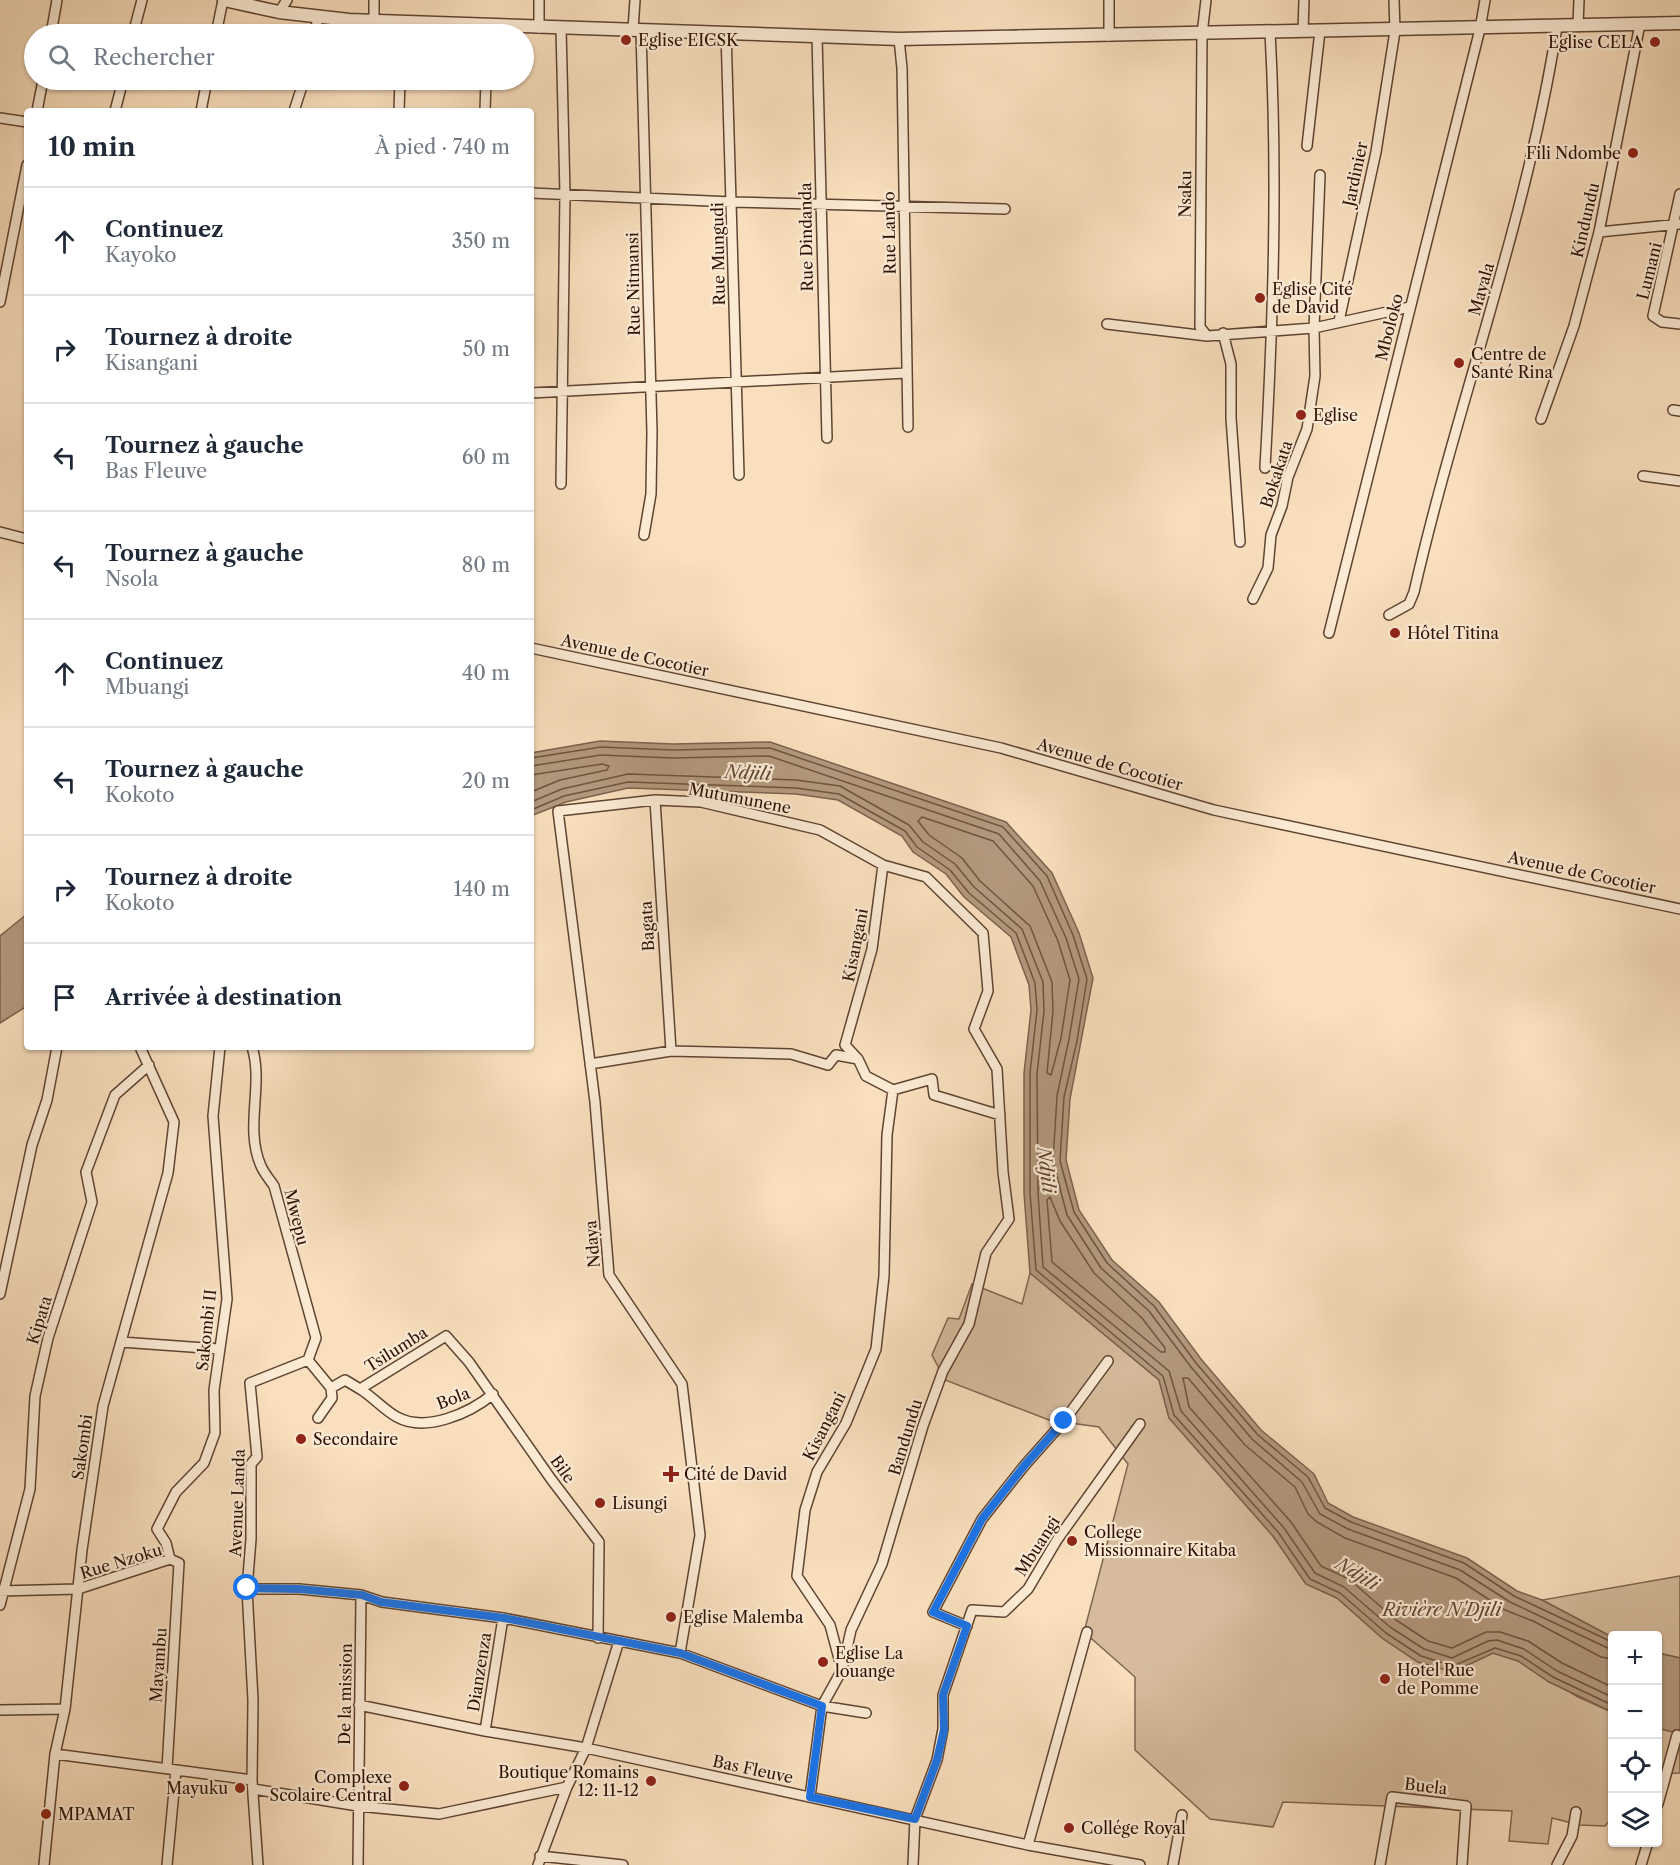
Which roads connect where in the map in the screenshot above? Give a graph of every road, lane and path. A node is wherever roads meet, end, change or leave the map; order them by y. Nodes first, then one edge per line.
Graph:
1 (57, 0) edge
2 (142, 0) edge
3 (224, 0) edge
4 (287, 0) edge
5 (374, 0) edge
6 (539, 0) edge
7 (635, 0) edge
8 (1109, 0) edge
9 (1206, 0) edge
10 (1304, 0) edge
11 (1394, 0) edge
12 (1485, 0) edge
13 (1579, 0) edge
14 (279, 12) junction
15 (318, 16) junction
16 (374, 21) junction
17 (1680, 23) edge
18 (53, 24) edge
19 (136, 24) edge
20 (218, 24) edge
21 (317, 24) edge
22 (386, 24) edge
23 (1640, 24) junction
24 (1578, 25) junction
25 (1557, 27) junction
26 (534, 28) edge
27 (539, 28) junction
28 (561, 28) junction
29 (1480, 29) junction
30 (637, 30) junction
31 (1304, 31) junction
32 (1320, 31) junction
33 (1395, 31) junction
34 (726, 32) junction
35 (1270, 32) junction
36 (1202, 34) junction
37 (817, 36) junction
38 (1109, 36) junction
39 (898, 39) junction
40 (41, 90) edge
41 (120, 90) edge
42 (205, 90) edge
43 (301, 90) edge
44 (400, 90) edge
45 (486, 90) edge
46 (38, 108) edge
47 (116, 108) edge
48 (202, 108) edge
49 (295, 108) edge
50 (399, 108) edge
51 (485, 108) edge
52 (0, 118) edge
53 (24, 122) edge
54 (1307, 146) dead end
55 (1320, 175) dead end
56 (24, 180) edge
57 (534, 193) edge
58 (565, 194) junction
59 (1680, 194) edge
60 (647, 196) junction
61 (732, 202) junction
62 (819, 204) junction
63 (904, 206) junction
64 (1005, 209) dead end
65 (1678, 224) edge
66 (1599, 231) junction
67 (0, 302) edge
68 (1410, 307) junction
69 (1339, 321) junction
70 (1107, 324) dead end
71 (1680, 324) edge
72 (1314, 328) junction
73 (1273, 329) junction
74 (1224, 333) junction
75 (1207, 336) junction
76 (906, 373) junction
77 (824, 376) junction
78 (736, 382) junction
79 (650, 388) junction
80 (564, 391) junction
81 (534, 393) edge
82 (1541, 419) dead end
83 (908, 427) dead end
84 (827, 438) dead end
85 (1265, 468) dead end
86 (739, 475) dead end
87 (1643, 476) dead end
88 (1680, 481) edge
89 (561, 484) dead end
90 (0, 532) edge
91 (644, 536) dead end
92 (24, 538) edge
93 (1240, 542) dead end
94 (1252, 598) dead end
95 (1389, 615) dead end
96 (1329, 633) dead end
97 (534, 649) edge
98 (655, 800) junction
99 (558, 811) joint
100 (884, 865) junction
101 (1680, 909) edge
102 (56, 1050) edge
103 (142, 1050) edge
104 (220, 1050) edge
105 (253, 1050) edge
106 (671, 1051) junction
107 (858, 1059) junction
108 (590, 1064) junction
109 (149, 1065) junction
110 (893, 1090) junction
111 (1000, 1115) junction
112 (1009, 1219) joint
113 (0, 1294) edge
114 (446, 1336) joint
115 (121, 1342) junction
116 (219, 1349) junction
117 (308, 1360) junction
118 (1108, 1361) dead end
119 (330, 1389) junction
120 (360, 1389) junction
121 (493, 1394) junction
122 (318, 1418) dead end
123 (1140, 1424) dead end
124 (174, 1561) junction
125 (247, 1588) junction
126 (78, 1589) junction
127 (2, 1591) edge
128 (362, 1595) junction
129 (0, 1605) edge
130 (504, 1618) junction
131 (967, 1626) junction
132 (1087, 1632) dead end
133 (598, 1638) junction
134 (619, 1641) junction
135 (680, 1653) junction
136 (842, 1670) junction
137 (359, 1705) junction
138 (822, 1706) junction
139 (64, 1709) junction
140 (0, 1710) edge
141 (866, 1713) dead end
142 (485, 1731) junction
143 (1677, 1735) dead end
144 (586, 1748) junction
145 (55, 1754) junction
146 (171, 1769) junction
147 (253, 1784) junction
148 (567, 1786) junction
149 (1661, 1793) edge
150 (810, 1797) junction
151 (358, 1806) junction
152 (1576, 1812) dead end
153 (1182, 1815) dead end
154 (915, 1819) junction
155 (1028, 1845) junction
156 (1646, 1847) edge
157 (539, 1860) edge
158 (44, 1865) edge
159 (167, 1865) edge
160 (258, 1865) edge
161 (358, 1865) edge
162 (623, 1865) edge
163 (913, 1865) edge
164 (1140, 1865) edge
165 (1173, 1865) edge
166 (1380, 1865) edge
167 (1462, 1865) edge
168 (1557, 1865) edge
169 (1641, 1865) edge

1 - 18 street
2 - 19 street
3 - 14 street
3 - 20 street
4 - 14 street
5 - 16 street
6 - 27 street
7 - 30 street, Rue Nitmansi
8 - 38 street
9 - 36 street, Nsaku
10 - 31 street
11 - 33 street, Jardinier
12 - 29 street, Mboloko
13 - 24 street
14 - 15 street
15 - 16 street
15 - 21 street
16 - 22 street
17 - 23 street
23 - 24 street
23 - 66 street, Kindundu
24 - 25 street
25 - 29 street
25 - 95 street, Mayala
26 - 27 street
27 - 28 street
28 - 30 street
28 - 58 street
29 - 33 street
29 - 68 street, Mboloko
30 - 34 street
30 - 60 street, Rue Nitmansi
31 - 32 street
31 - 35 street
32 - 33 street
32 - 54 street
33 - 69 street, Jardinier
34 - 37 street
34 - 61 street, Rue Mungudi
35 - 36 street
35 - 73 street
36 - 38 street
36 - 75 street, Nsaku
37 - 39 street
37 - 62 street, Rue Dindanda
38 - 39 street
39 - 63 street, Rue Lando
40 - 46 street
41 - 47 street
42 - 48 street
43 - 49 street
44 - 50 street
45 - 51 street
52 - 53 street
55 - 72 street, Bokakata
56 - 67 street
57 - 58 street
58 - 60 street
58 - 80 street
59 - 65 street, Lumani
60 - 61 street
60 - 79 street, Rue Nitmansi
61 - 62 street
61 - 78 street, Rue Mungudi
62 - 63 street
62 - 77 street, Rue Dindanda
63 - 64 street
63 - 76 street, Rue Lando
65 - 66 street
65 - 71 street, Lumani
66 - 82 street, Kindundu
68 - 69 street
68 - 96 street, Mboloko
69 - 72 street
70 - 75 street
72 - 73 street
72 - 94 street, Bokakata
73 - 74 street
73 - 85 street
74 - 75 street
74 - 93 street
76 - 77 street
76 - 83 street, Rue Lando
77 - 78 street
77 - 84 street, Rue Dindanda
78 - 79 street
78 - 86 street, Rue Mungudi
79 - 80 street
79 - 91 street, Rue Nitmansi
80 - 81 street
80 - 89 street
87 - 88 street
90 - 92 street
97 - 101 street, Avenue de Cocotier
98 - 99 street, Mutumunene
98 - 100 street, Mutumunene
98 - 106 street, Bagata
99 - 108 street, Ndaya
100 - 107 street, Kisangani
100 - 111 street, Mutumunene
102 - 113 street
103 - 109 street, Sakombi
104 - 116 street, Sakombi II
105 - 117 street, Mwepu
106 - 107 street
106 - 108 street
107 - 110 street
108 - 135 street, Ndaya
109 - 115 street, Sakombi
109 - 127 street, Kipata
110 - 111 street
110 - 136 street, Kisangani
111 - 112 street, Mutumunene
112 - 136 street, Bandundu
114 - 120 street, Tsilumba
114 - 121 street, Bile
115 - 116 street
115 - 126 street, Sakombi
116 - 124 street, Sakombi II
117 - 119 street
117 - 125 street, Avenue Landa
118 - 131 street
119 - 120 street, Tsilumba
119 - 122 street
120 - 121 street, Bola
121 - 133 street, Bile
123 - 131 street, Mbuangi
124 - 126 street, Rue Nzoku
124 - 146 street, Mayambu
125 - 128 street
125 - 147 street, Avenue Landa
126 - 127 street, Rue Nzoku
126 - 139 street, Sakombi
127 - 129 street, Kipata
128 - 130 street
128 - 137 street, De la mission
130 - 133 street
130 - 142 street, Dianzenza
131 - 154 street
132 - 155 street
133 - 134 street
134 - 135 street
134 - 144 street
135 - 138 street
136 - 138 street
137 - 142 street, Bas Fleuve
137 - 151 street, De la mission
138 - 141 street
138 - 150 street
139 - 140 street
139 - 145 street, Sakombi
142 - 144 street, Bas Fleuve
143 - 149 street
144 - 148 street
144 - 150 street, Bas Fleuve
145 - 146 street
145 - 158 street, Sakombi
146 - 147 street
146 - 159 street, Mayambu
147 - 151 street
147 - 160 street, Avenue Landa
148 - 151 street
148 - 157 street
150 - 154 street, Bas Fleuve
151 - 161 street, De la mission
152 - 168 street
153 - 165 street
154 - 155 street, Bas Fleuve
154 - 163 street
155 - 164 street, Bas Fleuve
156 - 169 street
157 - 162 street
166 - 167 street, Buela

